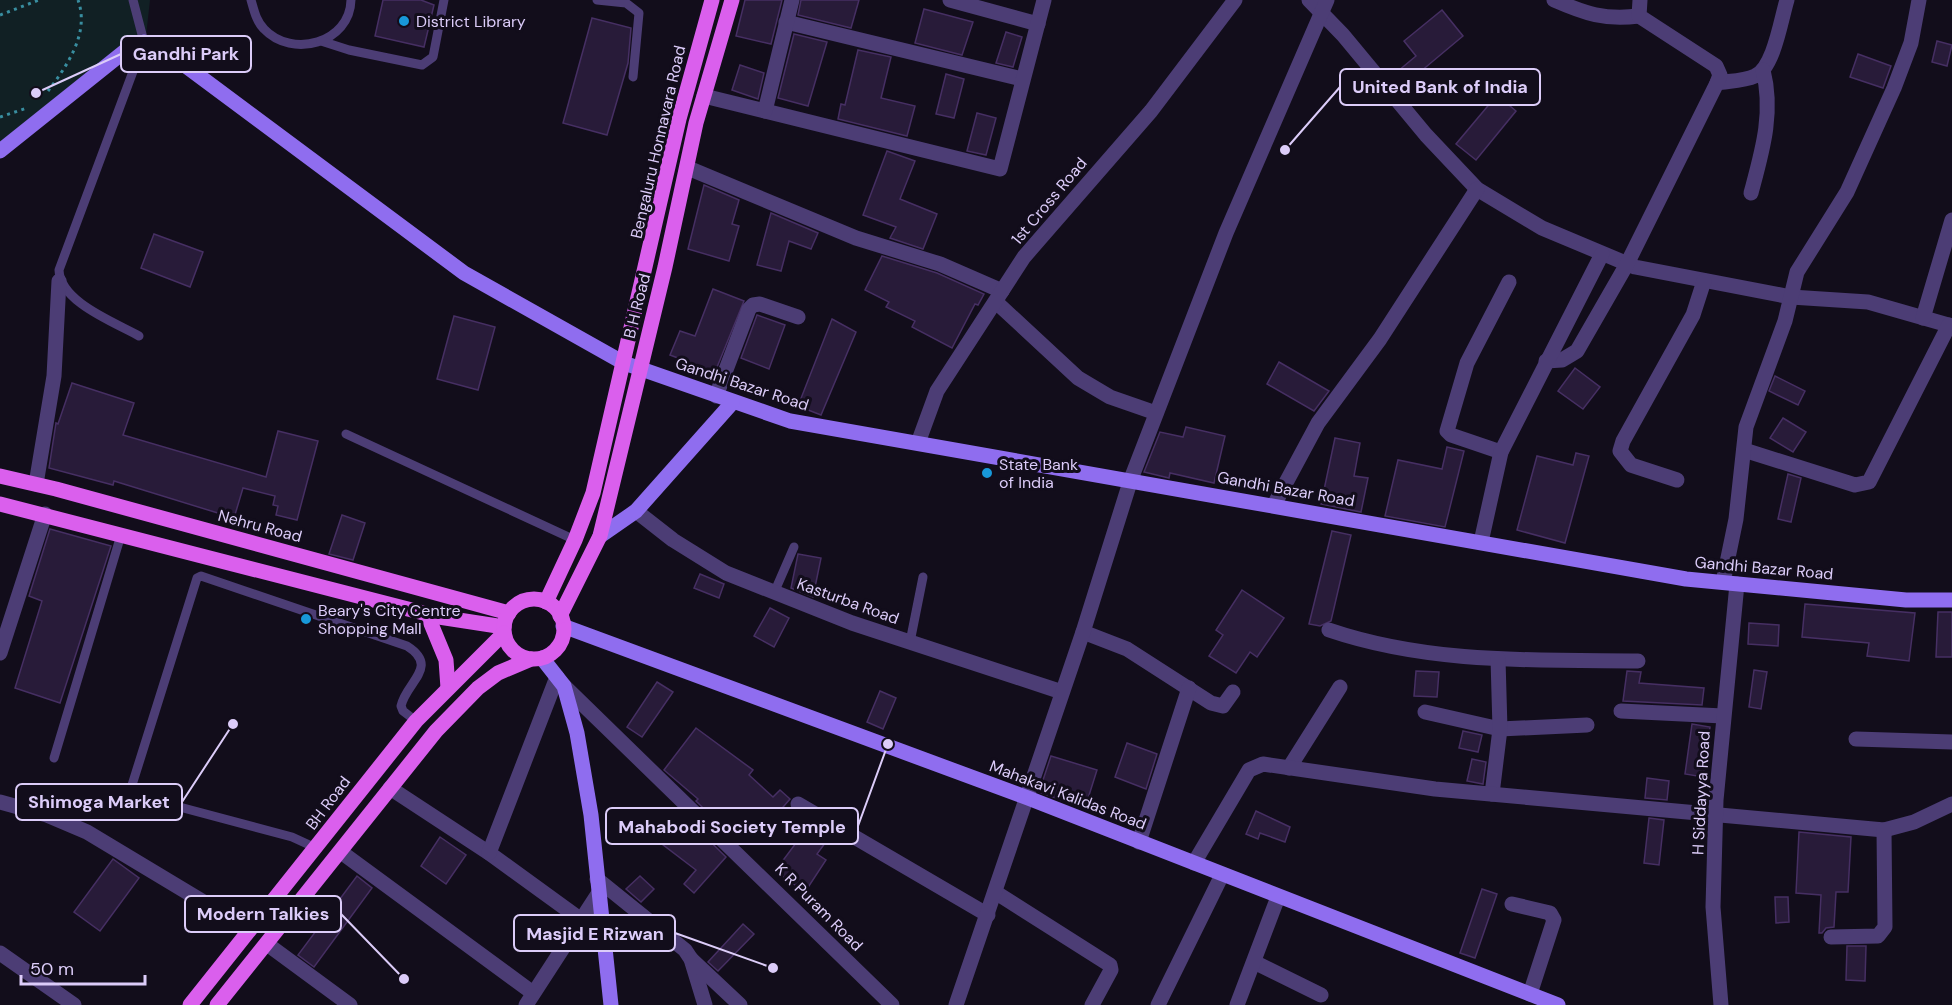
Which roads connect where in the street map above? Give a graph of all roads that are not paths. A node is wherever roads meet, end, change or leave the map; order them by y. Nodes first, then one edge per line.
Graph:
1 (133, 0) edge
2 (251, 0) edge
3 (351, 0) edge
4 (444, 0) edge
5 (597, 0) edge
6 (712, 0) edge
7 (732, 0) edge
8 (792, 0) edge
9 (950, 0) edge
10 (1044, 0) edge
11 (1234, 0) edge
12 (1309, 0) edge
13 (1554, 0) edge
14 (1640, 0) edge
15 (1787, 0) edge
16 (1919, 0) edge
17 (1324, 6) edge
18 (1639, 16) junction
19 (786, 22) junction
20 (1038, 24) junction
21 (321, 41) junction
22 (144, 42) junction
23 (1763, 70) junction
24 (633, 77) dead end
25 (1022, 79) junction
26 (1718, 83) junction
27 (704, 96) junction
28 (765, 111) junction
29 (0, 151) edge
30 (688, 168) junction
31 (1477, 189) junction
32 (1751, 193) dead end
33 (1952, 220) edge
34 (1602, 254) junction
35 (1627, 264) junction
36 (59, 281) junction
37 (1704, 281) junction
38 (1509, 282) dead end
39 (999, 296) junction
40 (1791, 297) junction
41 (798, 317) dead end
42 (1923, 318) junction
43 (1950, 326) edge
44 (139, 336) dead end
45 (1546, 361) junction
46 (624, 363) junction
47 (640, 369) junction
48 (716, 396) junction
49 (732, 403) junction
50 (1156, 413) junction
51 (346, 434) dead end
52 (918, 443) junction
53 (1744, 450) junction
54 (1501, 453) junction
55 (0, 476) edge
56 (1131, 479) junction
57 (1677, 480) dead end
58 (36, 484) junction
59 (0, 504) edge
60 (1274, 505) junction
61 (636, 511) junction
62 (45, 514) junction
63 (121, 535) junction
64 (600, 536) junction
65 (575, 540) junction
66 (1481, 542) junction
67 (794, 547) dead end
68 (922, 577) dead end
69 (1730, 583) junction
70 (774, 593) junction
71 (1952, 600) edge
72 (546, 602) junction
73 (427, 614) junction
74 (562, 621) junction
75 (506, 624) junction
76 (1329, 630) dead end
77 (1083, 632) junction
78 (910, 642) junction
79 (0, 653) edge
80 (537, 659) junction
81 (1498, 659) junction
82 (1638, 661) dead end
83 (561, 682) junction
84 (1341, 687) dead end
85 (448, 688) junction
86 (1189, 688) junction
87 (1062, 692) junction
88 (1233, 692) dead end
89 (1621, 711) dead end
90 (1425, 712) dead end
91 (1723, 716) junction
92 (416, 721) junction
93 (1587, 725) dead end
94 (1500, 729) junction
95 (1856, 739) dead end
96 (1952, 742) edge
97 (54, 758) dead end
98 (1289, 768) junction
99 (390, 788) junction
100 (1492, 794) junction
101 (1028, 798) junction
102 (0, 802) edge
103 (798, 804) dead end
104 (1952, 804) edge
105 (1716, 813) junction
106 (1884, 830) junction
107 (1140, 842) junction
108 (316, 848) junction
109 (341, 852) junction
110 (489, 853) junction
111 (1194, 863) junction
112 (1222, 874) junction
113 (598, 886) junction
114 (995, 892) junction
115 (1278, 897) junction
116 (1512, 904) dead end
117 (988, 915) junction
118 (580, 919) junction
119 (250, 930) junction
120 (1831, 937) dead end
121 (267, 944) junction
122 (0, 953) edge
123 (691, 959) junction
124 (1254, 962) junction
125 (1321, 994) dead end
126 (1530, 994) junction
127 (530, 999) edge
128 (74, 1005) edge
129 (190, 1005) edge
130 (217, 1005) edge
131 (350, 1005) edge
132 (610, 1005) edge
133 (705, 1005) edge
134 (741, 1005) edge
135 (892, 1005) edge
136 (956, 1005) edge
137 (1092, 1005) edge
138 (1158, 1005) edge
139 (1237, 1005) edge
140 (1558, 1005) edge
141 (1721, 1005) edge

1 - 22 lane
2 - 21 lane
3 - 21 lane
4 - 21 lane
5 - 24 lane
6 - 46 main road, Bengaluru Honnavara Road
7 - 27 main road, B H Road
8 - 19 street
9 - 20 street
10 - 20 street
11 - 39 street, 1st Cross Road
12 - 17 street
13 - 18 street
14 - 18 street
15 - 23 street
16 - 40 street, H Siddayya Road
17 - 31 street
17 - 50 street
18 - 26 street
19 - 25 street
19 - 28 street
20 - 25 street
22 - 29 street
22 - 36 lane
22 - 46 street, Gandhi Bazar Road
23 - 26 street
23 - 32 street
25 - 28 street
26 - 35 street
27 - 28 street
27 - 30 main road, B H Road
30 - 39 street
30 - 47 main road, B H Road
31 - 34 street
31 - 60 street
33 - 42 street
34 - 35 street
34 - 45 street
35 - 37 street
35 - 45 street
36 - 44 lane
36 - 58 street
37 - 40 street
37 - 57 street
38 - 54 street
39 - 50 street
39 - 52 street, 1st Cross Road
40 - 42 street
40 - 53 street, H Siddayya Road
41 - 48 street
42 - 43 street
43 - 53 street
45 - 54 street
46 - 47 street, Gandhi Bazar Road
46 - 65 main road, Bengaluru Honnavara Road
47 - 48 street, Gandhi Bazar Road
47 - 64 main road, B H Road
48 - 49 street, Gandhi Bazar Road
49 - 52 street, Gandhi Bazar Road
49 - 61 street
50 - 56 street
51 - 65 lane
52 - 56 street, Gandhi Bazar Road
53 - 69 street, H Siddayya Road
54 - 66 street
55 - 58 main road, Nehru Road
56 - 60 street, Gandhi Bazar Road
56 - 77 street
58 - 75 main road, Nehru Road
59 - 62 main road
60 - 66 street, Gandhi Bazar Road
61 - 64 street
61 - 70 street, Kasturba Road
62 - 63 main road
62 - 79 street
63 - 73 main road
63 - 97 lane
64 - 74 main road, B H Road
65 - 72 main road, Bengaluru Honnavara Road
66 - 69 street, Gandhi Bazar Road
67 - 70 lane
68 - 78 lane
69 - 71 street, Gandhi Bazar Road
69 - 91 street, H Siddayya Road
70 - 78 street, Kasturba Road
72 - 74 main road
72 - 75 main road
73 - 75 main road
73 - 85 main road
74 - 80 main road
74 - 101 street, Mahakavi Kalidas Road
75 - 80 main road
75 - 85 main road, BH Road
76 - 81 street
77 - 86 street
77 - 87 street
78 - 87 street, Kasturba Road
80 - 83 street
80 - 99 main road
81 - 82 street
81 - 94 street
83 - 110 street
83 - 113 street
83 - 135 street, K R Puram Road
84 - 98 street
85 - 92 main road, BH Road
86 - 88 street
86 - 107 street
87 - 101 street
89 - 91 street
90 - 94 street
91 - 105 street, H Siddayya Road
92 - 108 main road, BH Road
92 - 108 lane
93 - 94 street
94 - 100 street
95 - 96 street
98 - 100 street
98 - 111 street
99 - 109 main road
99 - 110 street
100 - 105 street
101 - 107 street, Mahakavi Kalidas Road
101 - 114 street
102 - 119 street
103 - 117 street
104 - 106 street
105 - 106 street
105 - 141 street, H Siddayya Road
106 - 120 street
107 - 111 street, Mahakavi Kalidas Road
108 - 119 main road, BH Road
109 - 121 main road
109 - 127 street
110 - 118 street
111 - 112 street, Mahakavi Kalidas Road
112 - 115 street, Mahakavi Kalidas Road
112 - 138 street
113 - 118 street
113 - 123 street
113 - 132 street
114 - 117 street
114 - 137 street
115 - 124 street
115 - 126 street, Mahakavi Kalidas Road
116 - 126 street
117 - 136 street
118 - 127 street
119 - 129 main road, BH Road
121 - 130 main road
121 - 131 street
122 - 128 street
123 - 133 street
123 - 134 street
124 - 125 street
124 - 139 street
126 - 140 street, Mahakavi Kalidas Road

